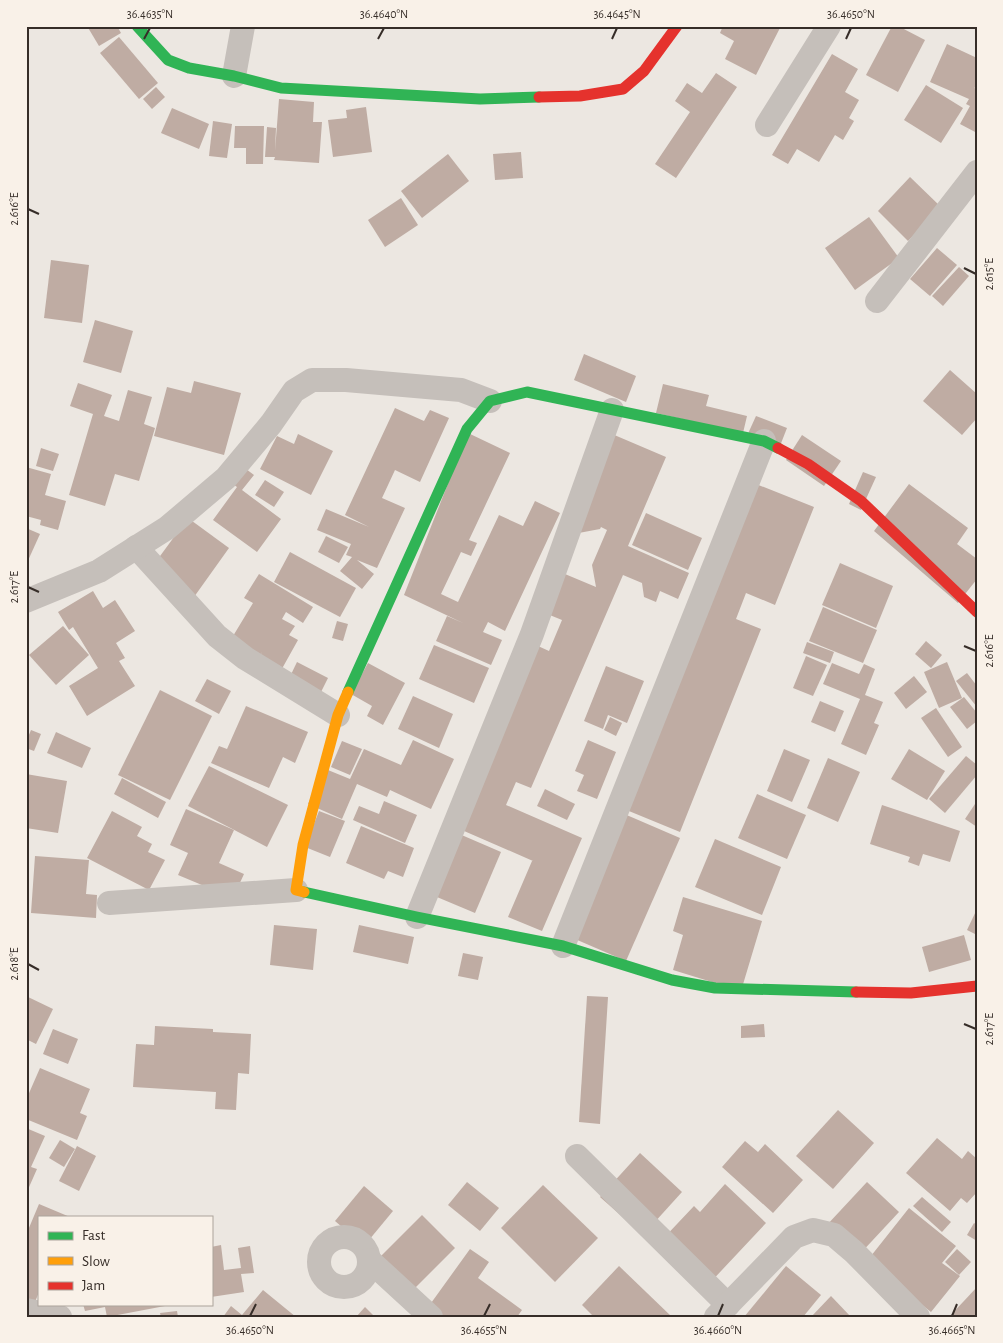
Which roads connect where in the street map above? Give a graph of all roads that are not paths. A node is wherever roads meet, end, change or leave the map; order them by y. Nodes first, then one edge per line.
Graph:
1 (137, 26) edge
2 (243, 26) edge
3 (677, 26) edge
4 (829, 26) edge
5 (234, 76) junction
6 (767, 125) dead end
7 (977, 172) edge
8 (876, 301) dead end
9 (490, 401) junction
10 (612, 410) junction
11 (764, 442) junction
12 (136, 548) junction
13 (26, 601) edge
14 (977, 612) edge
15 (338, 715) junction
16 (296, 890) junction
17 (109, 903) dead end
18 (417, 917) junction
19 (563, 946) junction
20 (977, 986) edge
21 (577, 1156) dead end
22 (369, 1260) dead end
23 (26, 1310) edge
24 (722, 1311) edge
25 (60, 1317) edge
26 (431, 1317) edge
27 (918, 1317) edge

1 - 5 street
2 - 5 street
3 - 5 street
4 - 6 street
7 - 8 street
9 - 10 street
9 - 12 street
9 - 15 street
10 - 11 street
10 - 18 street
11 - 14 street
11 - 19 street
12 - 13 street
12 - 15 street
15 - 16 street
16 - 17 street
16 - 18 street
18 - 19 street
19 - 20 street
21 - 24 street
22 - 26 street
23 - 25 street
24 - 27 street

